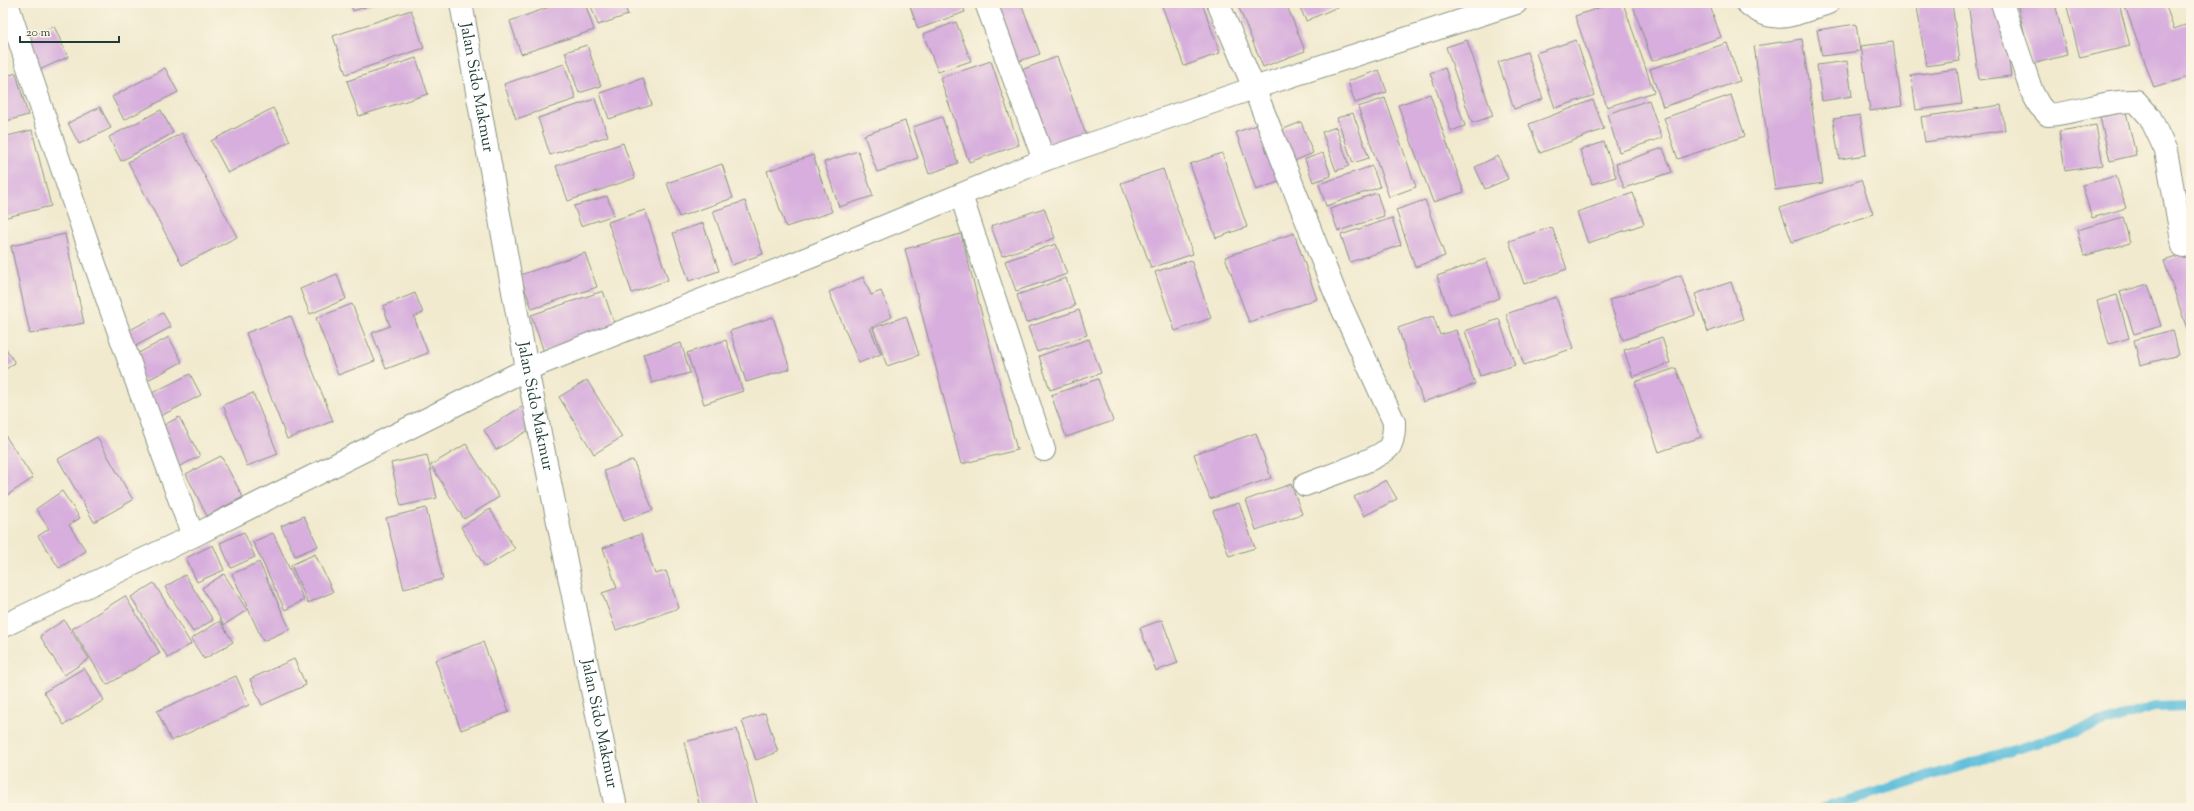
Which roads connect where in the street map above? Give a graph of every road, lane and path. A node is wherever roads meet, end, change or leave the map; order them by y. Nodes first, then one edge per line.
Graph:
1 (7, 3) edge
2 (460, 3) edge
3 (986, 3) edge
4 (1218, 3) edge
5 (1516, 3) edge
6 (1747, 3) edge
7 (1828, 3) edge
8 (2002, 3) edge
9 (1254, 88) junction
10 (1044, 160) junction
11 (961, 195) junction
12 (2183, 246) dead end
13 (527, 369) junction
14 (1044, 450) dead end
15 (1305, 485) dead end
16 (193, 536) junction
17 (3, 626) edge
18 (616, 808) edge

1 - 16 street
2 - 13 street, Jalan Sido Makmur
3 - 10 street
4 - 9 street
5 - 9 street
6 - 7 street
8 - 12 street
9 - 10 street
9 - 15 street
10 - 11 street
11 - 13 street
11 - 14 street
13 - 16 street
13 - 18 street, Jalan Sido Makmur
16 - 17 street

